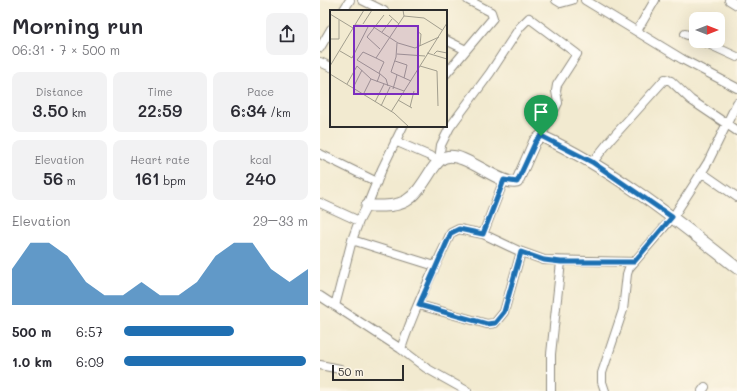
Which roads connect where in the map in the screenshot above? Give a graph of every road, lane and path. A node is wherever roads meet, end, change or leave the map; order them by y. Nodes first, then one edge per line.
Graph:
1 (350, 0) edge
2 (362, 0) edge
3 (468, 0) edge
4 (556, 0) edge
5 (572, 0) edge
6 (585, 0) edge
7 (655, 0) edge
8 (729, 0) edge
9 (737, 5) edge
10 (344, 10) edge
11 (382, 10) edge
12 (330, 31) edge
13 (637, 31) junction
14 (685, 34) dead end
15 (689, 35) edge
16 (447, 40) edge
17 (320, 48) edge
18 (717, 48) edge
19 (466, 50) junction
20 (737, 57) edge
21 (320, 62) edge
22 (330, 67) edge
23 (447, 73) edge
24 (737, 88) edge
25 (737, 103) edge
26 (727, 124) junction
27 (402, 127) edge
28 (737, 131) edge
29 (541, 136) junction
30 (395, 141) junction
31 (320, 154) edge
32 (438, 160) junction
33 (592, 162) junction
34 (702, 172) junction
35 (504, 180) junction
36 (377, 182) junction
37 (737, 197) edge
38 (320, 203) edge
39 (367, 206) junction
40 (672, 217) junction
41 (359, 221) junction
42 (483, 234) junction
43 (352, 240) junction
44 (521, 252) junction
45 (561, 262) junction
46 (634, 262) junction
47 (436, 266) junction
48 (737, 268) edge
49 (320, 296) edge
50 (419, 305) junction
51 (335, 306) junction
52 (401, 349) junction
53 (320, 365) edge
54 (340, 369) dead end
55 (466, 391) edge
56 (551, 391) edge
57 (604, 391) edge

1 - 10 street
2 - 11 street
3 - 19 street
4 - 5 street
6 - 13 street
7 - 13 street
8 - 9 street
12 - 17 street
13 - 24 street
14 - 15 street
16 - 19 street
18 - 20 street
19 - 23 street
21 - 22 street
25 - 26 street
26 - 28 street
26 - 33 street
26 - 34 street
27 - 30 street
29 - 32 street
29 - 33 street
29 - 35 street
30 - 32 street
30 - 36 street
31 - 36 street
32 - 35 street
32 - 39 street
33 - 40 street
34 - 37 street
34 - 40 street
35 - 42 street
36 - 39 street
38 - 41 street
39 - 41 street
40 - 46 street
40 - 48 street
41 - 43 street
42 - 44 street
42 - 47 street
43 - 47 street
43 - 51 street
44 - 45 street
44 - 50 street
45 - 46 street
45 - 56 street
46 - 57 street
47 - 50 street
49 - 51 street
50 - 52 street
51 - 52 street
52 - 55 street
53 - 54 street

